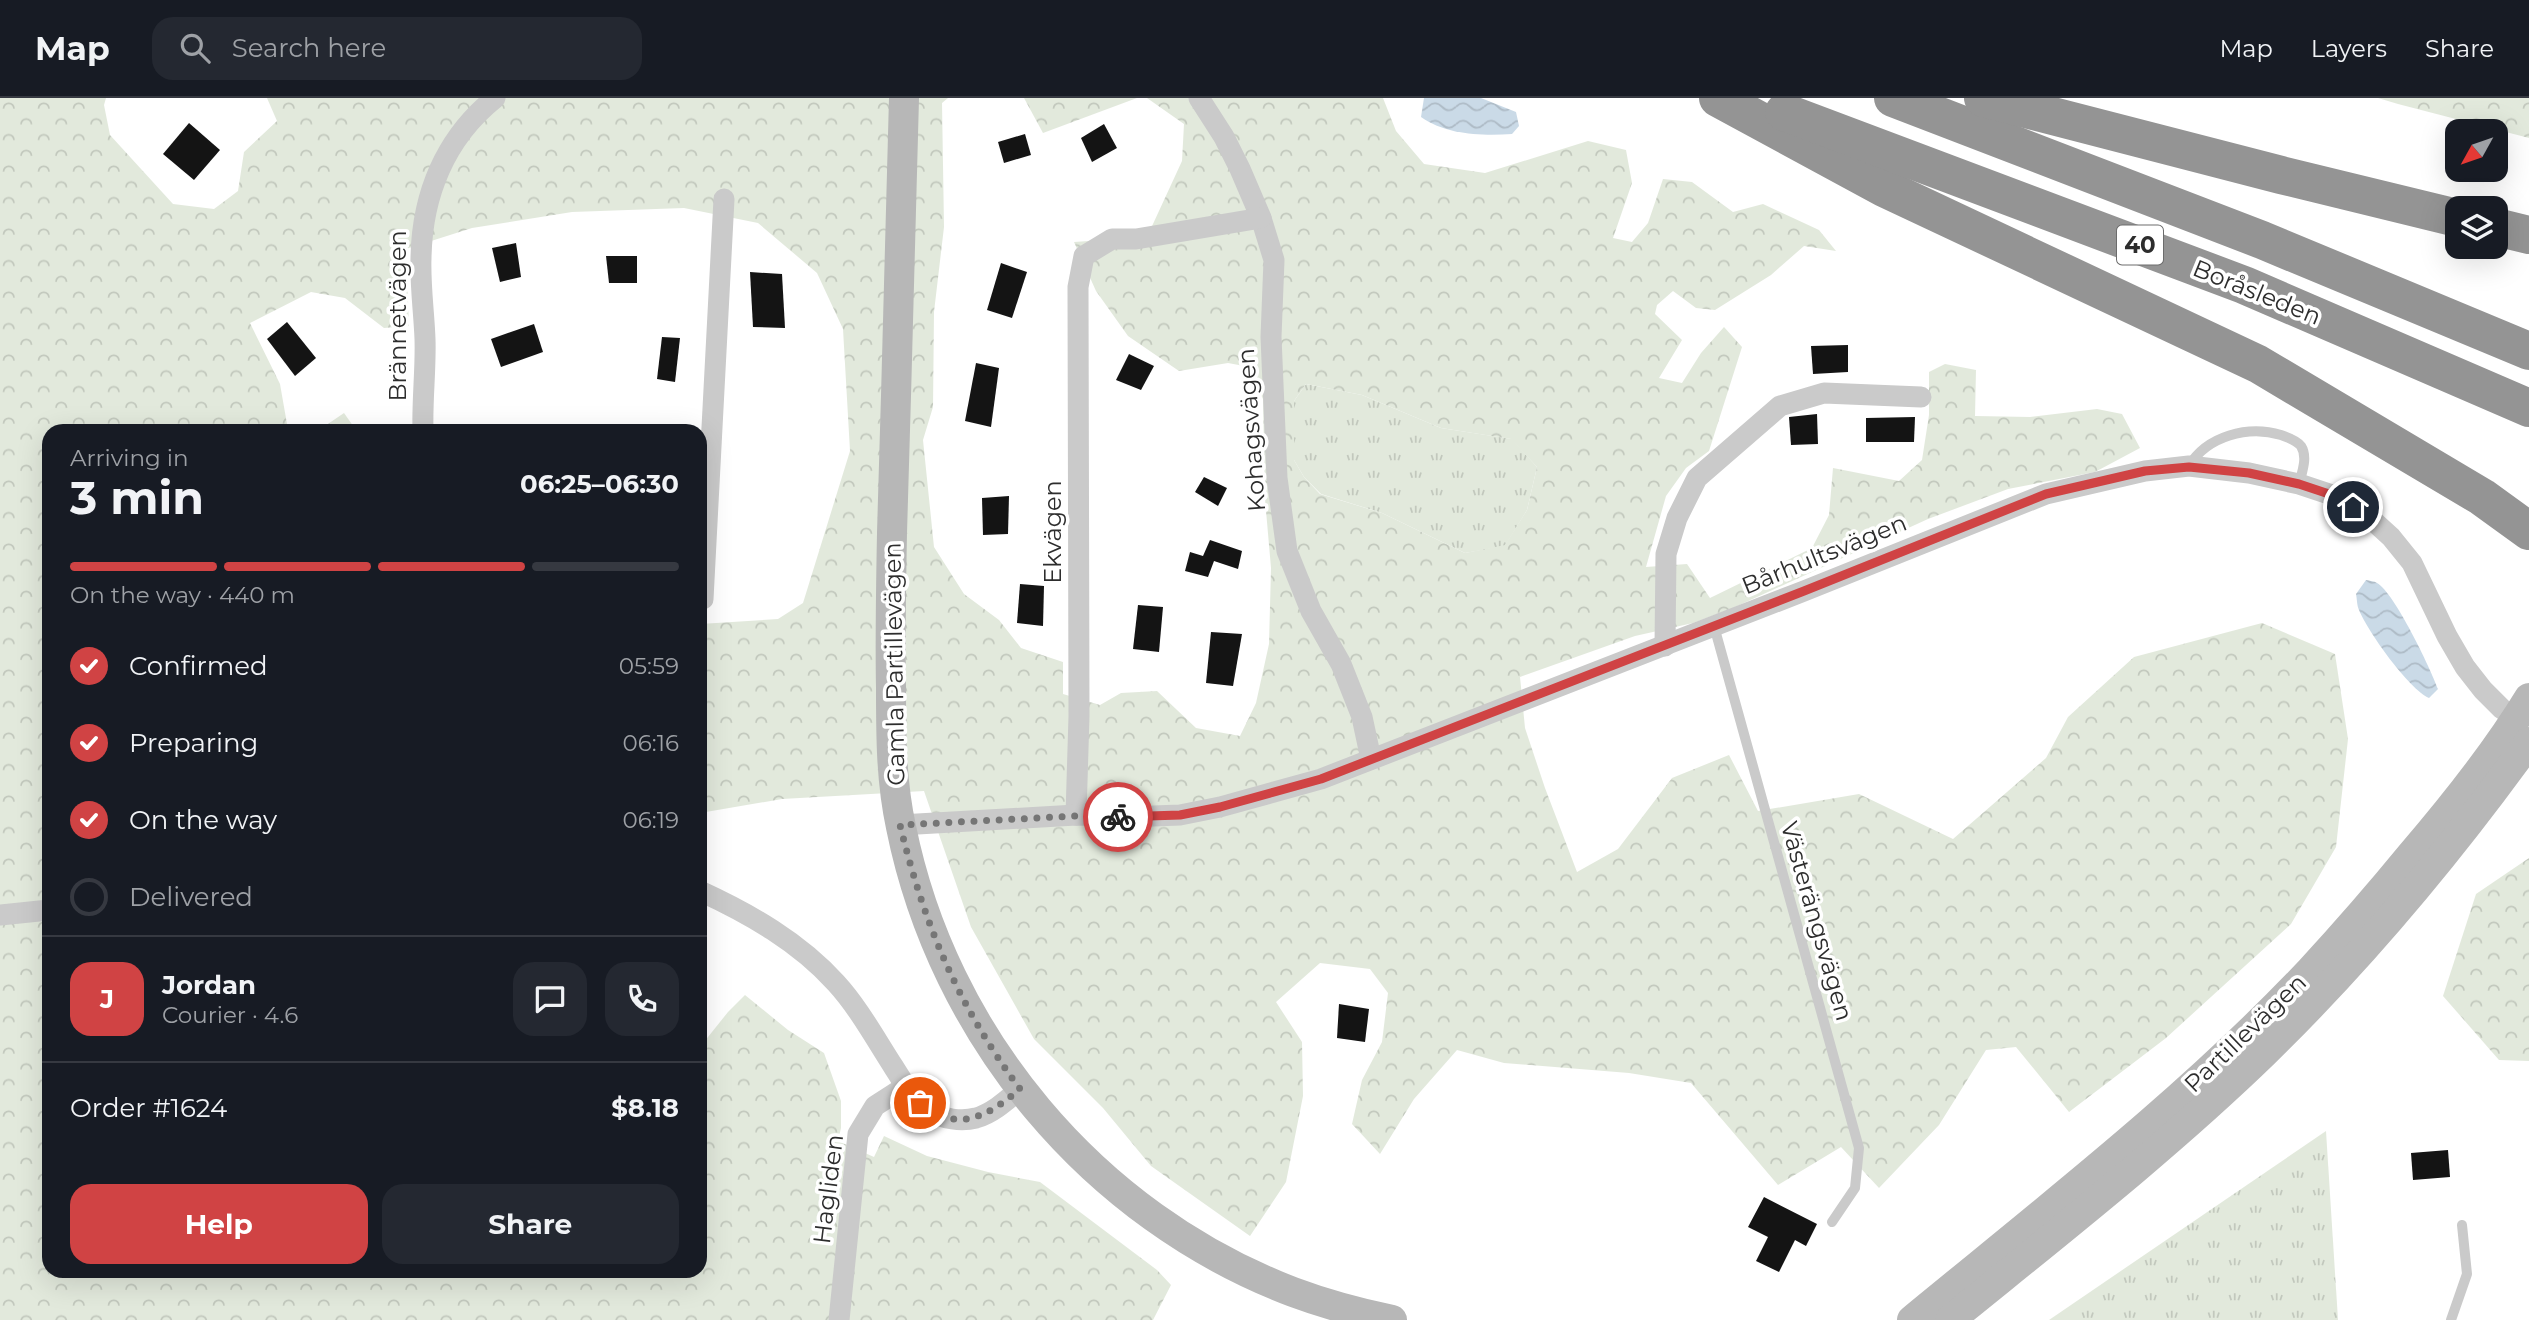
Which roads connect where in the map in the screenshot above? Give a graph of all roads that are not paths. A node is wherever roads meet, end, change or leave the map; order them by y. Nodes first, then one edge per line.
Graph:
1 (495, 98) edge
2 (904, 98) edge
3 (1199, 98) edge
4 (1718, 98) edge
5 (1746, 98) edge
6 (1893, 98) edge
7 (1983, 98) edge
8 (724, 199) dead end
9 (2445, 215) edge
10 (1261, 218) junction
11 (2508, 230) edge
12 (2529, 234) edge
13 (2529, 351) edge
14 (1921, 397) dead end
15 (2529, 408) edge
16 (423, 424) edge
17 (2189, 467) junction
18 (2299, 484) junction
19 (2529, 531) edge
20 (707, 541) edge
21 (1714, 626) junction
22 (1665, 646) junction
23 (2516, 704) edge
24 (2529, 742) edge
25 (1371, 759) junction
26 (1076, 816) junction
27 (900, 825) junction
28 (707, 894) edge
29 (42, 911) edge
30 (0, 915) edge
31 (906, 1086) junction
32 (1020, 1089) junction
33 (1832, 1222) dead end
34 (2462, 1225) dead end
35 (839, 1320) edge
36 (1392, 1320) edge
37 (1912, 1320) edge
38 (1950, 1320) edge
39 (2451, 1320) edge

1 - 16 street, Brännetvägen
2 - 27 street, Gamla Partillevägen
3 - 10 street, Kohagsvägen
4 - 19 highway
5 - 15 highway, Boråsleden / 40
6 - 13 highway, Boråsleden / 40
7 - 9 highway
8 - 20 street
10 - 25 street, Kohagsvägen
10 - 26 street, Ekvägen
11 - 12 highway
14 - 22 street
17 - 18 street, Bårhultsvägen
17 - 18 lane
17 - 21 street, Bårhultsvägen
18 - 23 street, Bårhultsvägen
21 - 22 street, Bårhultsvägen
21 - 33 lane, Västerängsvägen
22 - 25 street, Bårhultsvägen
23 - 37 street, Partillevägen
24 - 38 street, Partillevägen
25 - 26 street, Bårhultsvägen
26 - 27 street
27 - 32 street, Gamla Partillevägen
28 - 31 street
29 - 30 street
31 - 32 street
31 - 35 street, Hagliden
32 - 36 street, Gamla Partillevägen
34 - 39 lane

